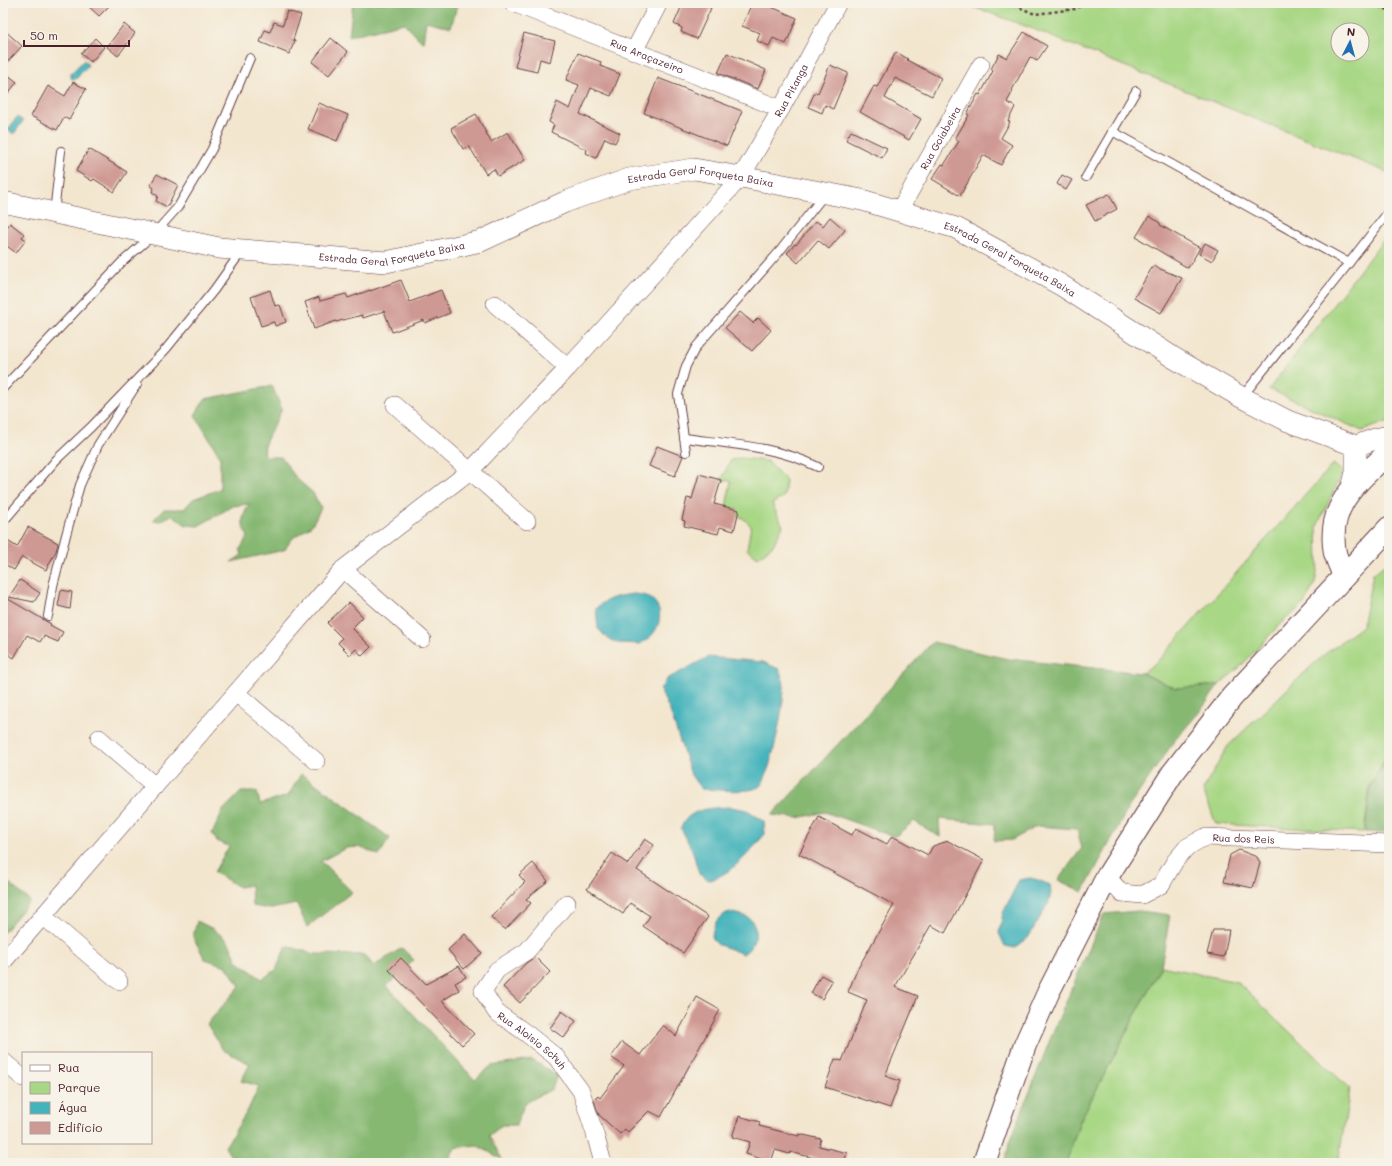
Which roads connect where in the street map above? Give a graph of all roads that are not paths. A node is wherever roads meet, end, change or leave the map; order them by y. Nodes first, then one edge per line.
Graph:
1 (513, 3) edge
2 (660, 3) edge
3 (838, 3) edge
4 (634, 51) junction
5 (250, 58) dead end
6 (981, 65) dead end
7 (1136, 91) dead end
8 (782, 109) junction
9 (1112, 131) junction
10 (61, 151) dead end
11 (1086, 176) dead end
12 (741, 177) junction
13 (825, 193) junction
14 (3, 202) edge
15 (899, 211) junction
16 (1389, 211) edge
17 (54, 213) junction
18 (154, 234) junction
19 (241, 251) junction
20 (1349, 263) junction
21 (495, 304) dead end
22 (568, 368) junction
23 (144, 372) junction
24 (3, 388) edge
25 (1241, 397) junction
26 (395, 405) dead end
27 (1389, 436) edge
28 (684, 438) junction
29 (1356, 446) junction
30 (686, 452) dead end
31 (1389, 452) edge
32 (818, 467) dead end
33 (470, 471) junction
34 (1352, 488) junction
35 (527, 521) dead end
36 (3, 522) edge
37 (1389, 528) edge
38 (343, 569) junction
39 (1344, 576) junction
40 (48, 616) dead end
41 (422, 639) dead end
42 (236, 693) junction
43 (99, 738) dead end
44 (316, 761) dead end
45 (155, 786) junction
46 (1389, 844) edge
47 (1107, 877) junction
48 (567, 903) dead end
49 (43, 916) junction
50 (3, 962) edge
51 (119, 981) dead end
52 (3, 1061) edge
53 (22, 1077) edge
54 (603, 1163) edge
55 (984, 1163) edge

1 - 4 street, Rua Araçazeiro
2 - 4 street
3 - 8 street, Rua Pitanga
4 - 8 street, Rua Araçazeiro
5 - 18 lane
6 - 15 street, Rua Goiabeira
7 - 9 lane
8 - 12 street, Rua Pitanga
9 - 11 lane
9 - 20 lane
10 - 17 lane
12 - 13 street, Estrada Geral Forqueta Baixa
12 - 19 street, Estrada Geral Forqueta Baixa
12 - 22 street, Rua Pitanga
13 - 15 street, Estrada Geral Forqueta Baixa
13 - 28 lane
14 - 17 street, Estrada Geral Forqueta Baixa
15 - 25 street, Estrada Geral Forqueta Baixa
16 - 20 lane
17 - 18 street, Estrada Geral Forqueta Baixa
18 - 19 street, Estrada Geral Forqueta Baixa
18 - 24 lane
19 - 23 lane
20 - 25 lane
21 - 22 street
22 - 33 street, Rua Pitanga
23 - 36 lane
23 - 40 lane
25 - 29 street, Estrada Geral Forqueta Baixa
26 - 33 street
27 - 29 street
28 - 30 lane
28 - 32 lane
29 - 34 street
31 - 34 main road
33 - 35 street
33 - 38 street, Rua Pitanga
34 - 39 main road
37 - 39 main road
38 - 41 street
38 - 42 street, Rua Pitanga
39 - 47 main road
42 - 44 street
42 - 45 street, Rua Pitanga
43 - 45 street
45 - 49 street, Rua Pitanga
46 - 47 street, Rua dos Reis
47 - 55 main road
48 - 54 street, Rua Aloisio Schuh
49 - 50 street, Rua Pitanga
49 - 51 street
52 - 53 street

